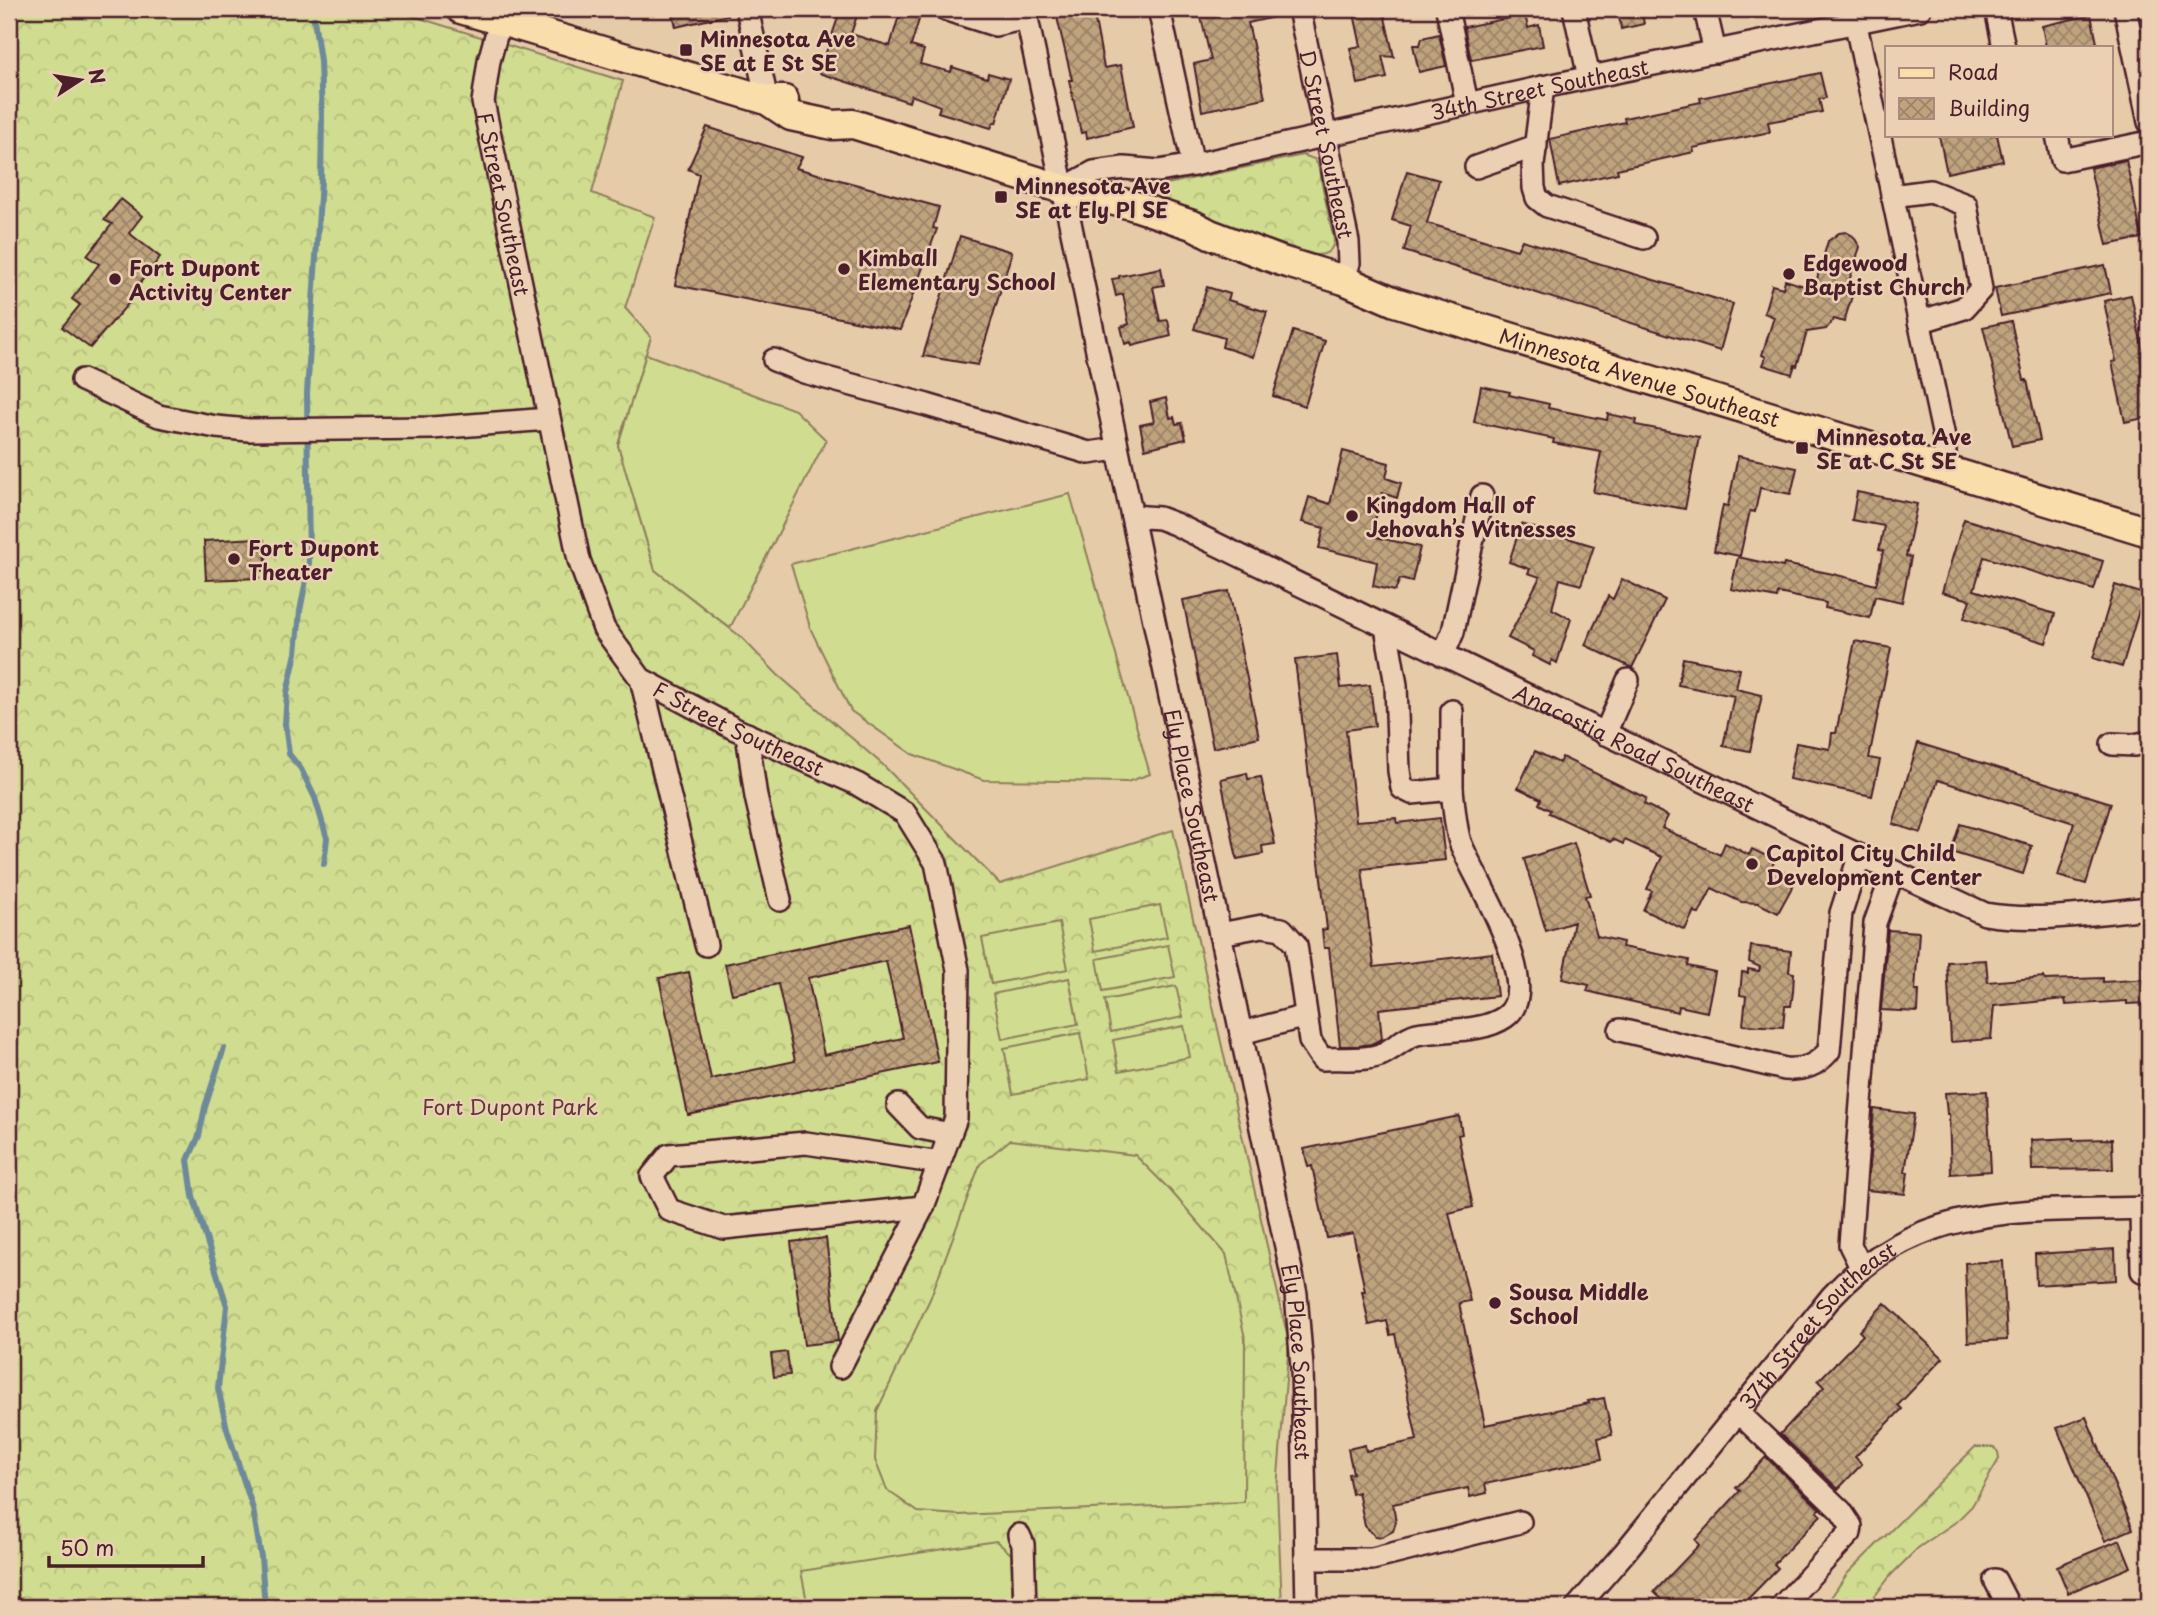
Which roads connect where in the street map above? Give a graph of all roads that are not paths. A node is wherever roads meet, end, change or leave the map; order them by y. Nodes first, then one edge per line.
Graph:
1 (461, 9) edge
2 (747, 9) edge
3 (944, 9) edge
4 (1159, 9) edge
5 (1299, 9) edge
6 (1447, 9) edge
7 (1574, 9) edge
8 (1704, 9) edge
9 (1920, 9) edge
10 (1996, 9) edge
11 (2125, 9) edge
12 (1026, 14) edge
13 (1854, 16) edge
14 (500, 21) junction
15 (2004, 46) edge
16 (1715, 52) junction
17 (1589, 77) junction
18 (1543, 87) junction
19 (767, 100) junction
20 (1468, 103) junction
21 (2149, 122) edge
22 (1325, 134) junction
23 (2057, 136) edge
24 (2149, 142) edge
25 (1536, 146) junction
26 (1193, 165) junction
27 (1476, 167) dead end
28 (1158, 171) junction
29 (1063, 189) junction
30 (1892, 196) junction
31 (1132, 205) junction
32 (1210, 234) junction
33 (1644, 238) dead end
34 (1343, 280) junction
35 (1919, 322) junction
36 (774, 360) dead end
37 (82, 380) dead end
38 (549, 419) junction
39 (1117, 449) junction
40 (1946, 464) junction
41 (1482, 496) dead end
42 (1132, 516) junction
43 (2149, 522) edge
44 (2149, 532) edge
45 (1386, 627) junction
46 (1443, 655) junction
47 (641, 679) junction
48 (1628, 680) dead end
49 (1452, 711) dead end
50 (747, 734) junction
51 (1605, 734) junction
52 (2149, 742) edge
53 (2112, 744) dead end
54 (1452, 789) junction
55 (1859, 857) junction
56 (1893, 873) junction
57 (780, 900) dead end
58 (2149, 908) edge
59 (1220, 934) junction
60 (706, 944) dead end
61 (1306, 1016) junction
62 (1620, 1030) dead end
63 (1241, 1033) junction
64 (898, 1105) dead end
65 (950, 1134) junction
66 (940, 1163) junction
67 (923, 1207) junction
68 (2145, 1209) edge
69 (1861, 1267) junction
70 (2142, 1271) dead end
71 (840, 1367) dead end
72 (1738, 1412) junction
73 (1520, 1522) dead end
74 (1019, 1535) dead end
75 (1306, 1559) junction
76 (1995, 1580) dead end
77 (1026, 1607) edge
78 (1307, 1607) edge
79 (1577, 1607) edge
80 (1782, 1607) edge
81 (2009, 1607) edge

1 - 14 main road, Minnesota Avenue Southeast
2 - 19 street
3 - 12 street
4 - 26 street
5 - 22 street, D Street Southeast
6 - 20 street
7 - 17 street
8 - 16 street
9 - 13 street, 34th Street Southeast
10 - 15 street
11 - 21 street
12 - 29 street, Ely Place Southeast
13 - 16 street, 34th Street Southeast
13 - 30 street
14 - 19 main road, Minnesota Avenue Southeast
14 - 38 street, F Street Southeast
16 - 17 street, 34th Street Southeast
17 - 18 street, 34th Street Southeast
18 - 20 street, 34th Street Southeast
18 - 25 street
19 - 29 main road, Minnesota Avenue Southeast
20 - 22 street, 34th Street Southeast
22 - 26 street, 34th Street Southeast
22 - 34 street, D Street Southeast
23 - 24 street
25 - 27 street
25 - 33 street
26 - 28 street, 34th Street Southeast
28 - 29 street, 34th Street Southeast
28 - 31 street
29 - 31 main road, Minnesota Avenue Southeast
29 - 32 main road, Minnesota Avenue Southeast
29 - 39 street, Ely Place Southeast
30 - 35 street
30 - 35 street
31 - 32 main road, Minnesota Avenue Southeast
32 - 34 main road, Minnesota Avenue Southeast
34 - 40 main road, Minnesota Avenue Southeast
35 - 40 street
36 - 39 street
37 - 38 street
38 - 47 street, F Street Southeast
39 - 42 street, Ely Place Southeast
40 - 43 main road, Minnesota Avenue Southeast
40 - 44 main road, Minnesota Avenue Southeast
41 - 46 street
42 - 45 street, Anacostia Road Southeast
42 - 59 street, Ely Place Southeast
45 - 46 street, Anacostia Road Southeast
45 - 54 street
46 - 51 street, Anacostia Road Southeast
47 - 50 street, F Street Southeast
47 - 60 street
48 - 51 street
49 - 54 street
50 - 57 street
50 - 65 street, F Street Southeast
51 - 55 street, Anacostia Road Southeast
52 - 53 street
54 - 61 street
55 - 56 street, Anacostia Road Southeast
55 - 62 street
56 - 58 street, Anacostia Road Southeast
56 - 69 street
59 - 61 street
59 - 63 street, Ely Place Southeast
61 - 63 street
63 - 75 street, Ely Place Southeast
64 - 65 street
65 - 66 street, F Street Southeast
66 - 67 street, F Street Southeast
66 - 67 street
67 - 71 street, F Street Southeast
68 - 69 street, 37th Street Southeast
68 - 70 street
69 - 72 street, 37th Street Southeast
72 - 79 street, 37th Street Southeast
72 - 80 street
73 - 75 street
74 - 77 street
75 - 78 street, Ely Place Southeast
76 - 81 street

